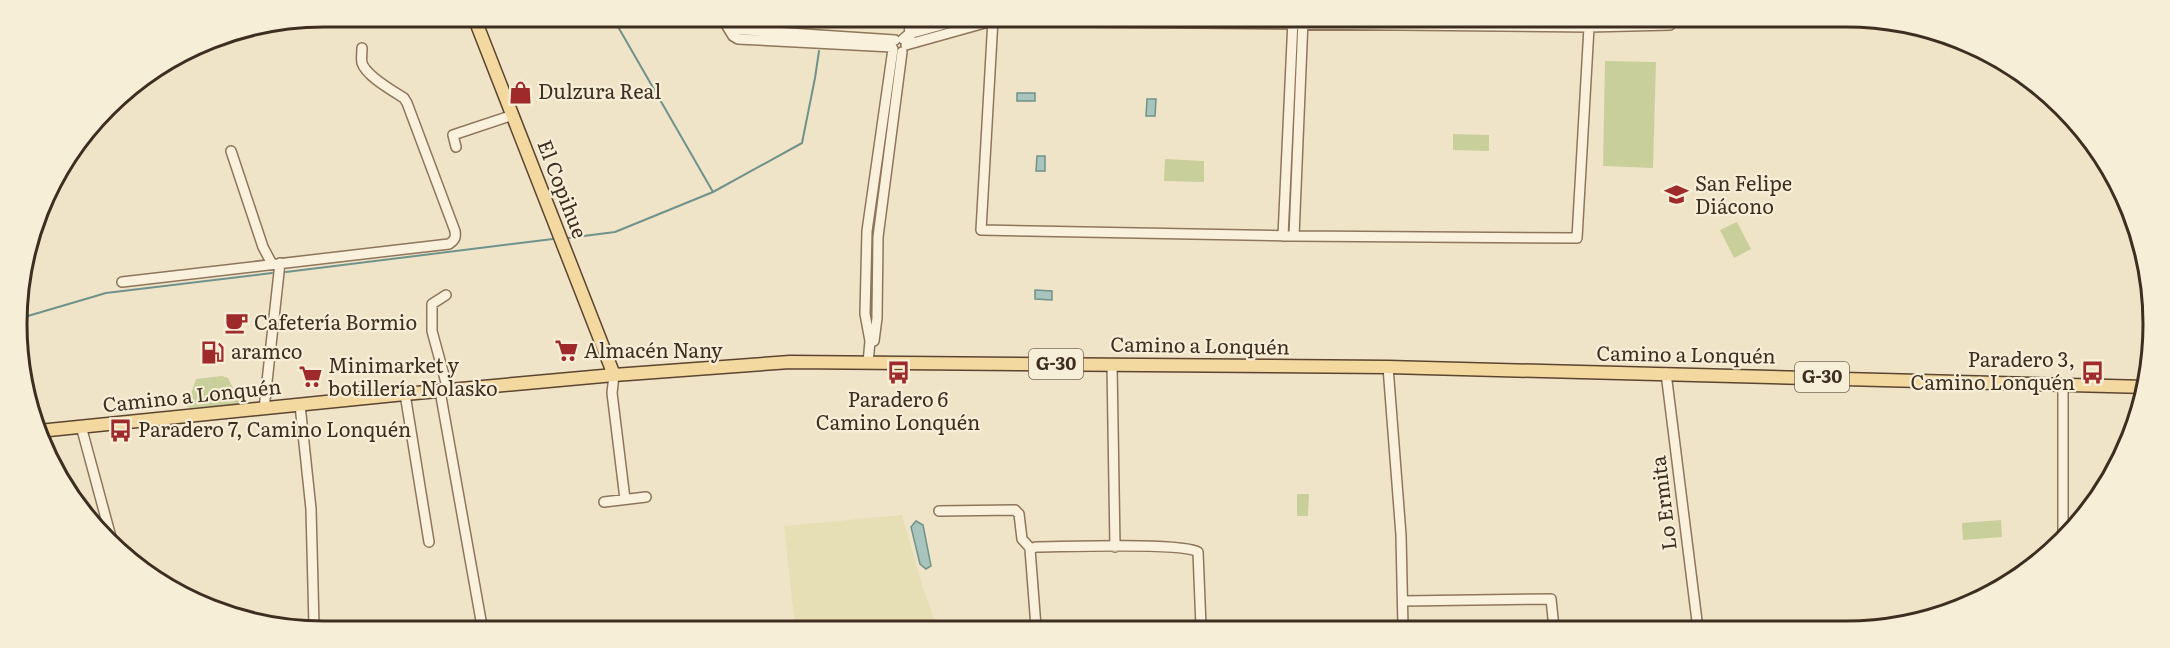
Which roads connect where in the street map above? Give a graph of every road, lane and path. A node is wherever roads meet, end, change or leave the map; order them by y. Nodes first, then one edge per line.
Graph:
1 (478, 27) edge
2 (728, 27) edge
3 (906, 27) edge
4 (943, 27) edge
5 (966, 27) edge
6 (993, 27) edge
7 (1298, 27) edge
8 (1589, 27) edge
9 (901, 44) junction
10 (362, 48) dead end
11 (513, 115) junction
12 (456, 147) dead end
13 (231, 151) dead end
14 (1288, 236) junction
15 (276, 263) junction
16 (122, 282) dead end
17 (446, 295) dead end
18 (872, 363) junction
19 (1112, 364) junction
20 (1389, 367) junction
21 (1666, 373) junction
22 (614, 375) junction
23 (2063, 384) junction
24 (2136, 387) edge
25 (444, 391) junction
26 (405, 394) junction
27 (300, 405) junction
28 (264, 409) junction
29 (81, 426) junction
30 (47, 430) edge
31 (646, 497) dead end
32 (625, 500) junction
33 (604, 502) dead end
34 (939, 511) dead end
35 (2063, 526) edge
36 (109, 528) edge
37 (429, 542) dead end
38 (1115, 546) junction
39 (1031, 549) junction
40 (1403, 601) junction
41 (315, 621) edge
42 (481, 621) edge
43 (1035, 621) edge
44 (1201, 621) edge
45 (1404, 621) edge
46 (1553, 621) edge
47 (1697, 621) edge

1 - 11 main road, El Copihue
2 - 9 street
3 - 9 street
4 - 9 street
5 - 9 street
6 - 14 street
7 - 14 street
8 - 14 street
9 - 18 street
10 - 15 street
11 - 12 street
11 - 22 main road, El Copihue
13 - 15 street
15 - 16 street
15 - 28 street
17 - 25 street
18 - 19 main road, Camino a Lonquén / G-30
18 - 22 main road, Camino a Lonquén / G-30
19 - 20 main road, Camino a Lonquén / G-30
19 - 38 street
20 - 21 main road, Camino a Lonquén / G-30
20 - 40 street
21 - 23 main road, Camino a Lonquén / G-30
21 - 47 street, Lo Ermita
22 - 25 main road, Camino a Lonquén / G-30
22 - 32 street
23 - 24 main road, Camino a Lonquén / G-30
23 - 35 street
25 - 26 main road, Camino a Lonquén / G-30
25 - 42 street
26 - 27 main road, Camino a Lonquén / G-30
26 - 37 street
27 - 28 main road, Camino a Lonquén / G-30
27 - 41 street
28 - 29 main road, Camino a Lonquén / G-30
29 - 30 main road, Camino a Lonquén / G-30
29 - 36 street
31 - 32 street
32 - 33 street
34 - 39 street
38 - 39 street
38 - 44 street
39 - 43 street
40 - 45 street
40 - 46 street

